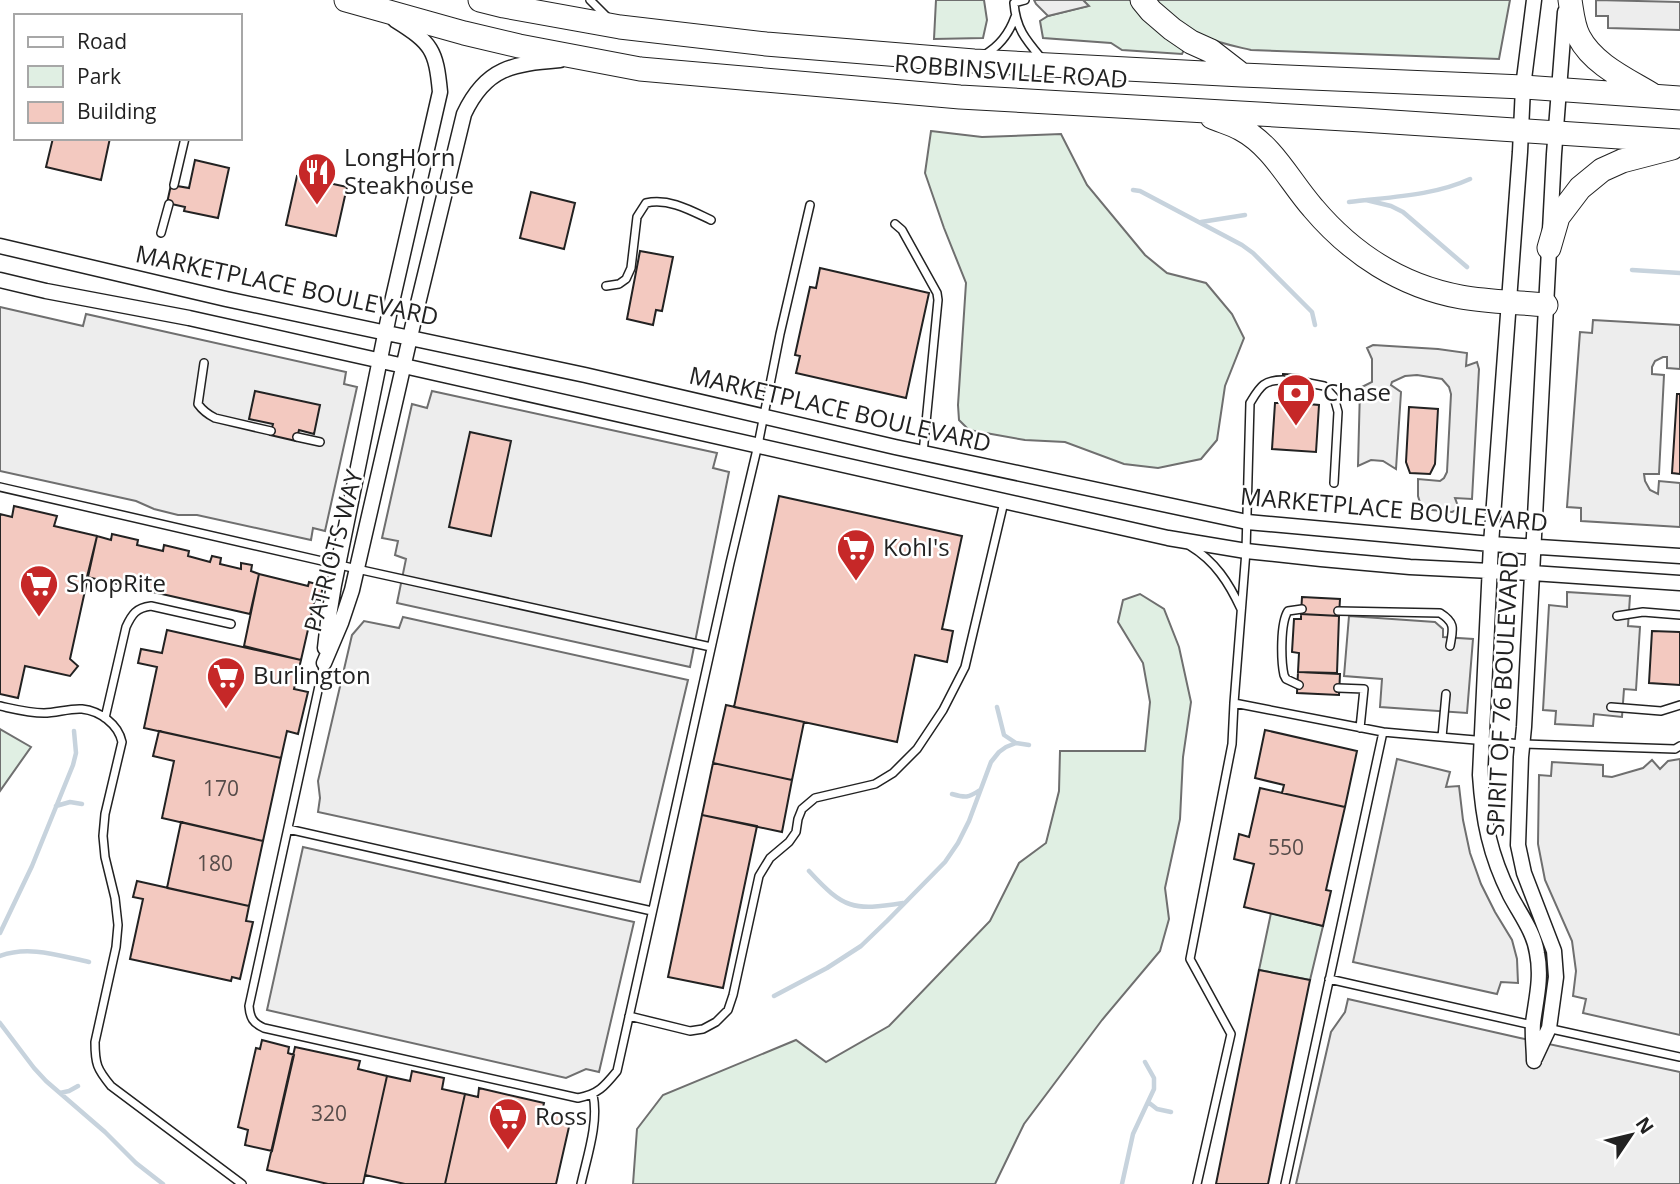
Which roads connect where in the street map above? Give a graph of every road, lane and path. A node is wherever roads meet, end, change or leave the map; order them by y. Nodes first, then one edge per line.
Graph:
1 (346, 0) edge
2 (481, 0) edge
3 (528, 0) edge
4 (590, 0) edge
5 (1025, 0) edge
6 (1142, 0) edge
7 (1534, 0) edge
8 (1568, 0) edge
9 (504, 6) junction
10 (376, 8) junction
11 (1015, 16) junction
12 (620, 27) junction
13 (582, 58) junction
14 (974, 61) junction
15 (1048, 65) junction
16 (1242, 75) junction
17 (1523, 87) junction
18 (1560, 89) junction
19 (1654, 96) junction
20 (1680, 98) edge
21 (1196, 110) junction
22 (1521, 131) junction
23 (1555, 132) junction
24 (185, 140) edge
25 (1680, 144) edge
26 (174, 185) dead end
27 (169, 204) dead end
28 (810, 205) dead end
29 (711, 220) dead end
30 (895, 224) dead end
31 (162, 233) dead end
32 (0, 246) edge
33 (1549, 248) junction
34 (0, 279) edge
35 (606, 286) dead end
36 (1509, 302) junction
37 (1546, 305) junction
38 (386, 331) junction
39 (410, 336) junction
40 (379, 361) junction
41 (204, 363) dead end
42 (404, 366) junction
43 (1283, 380) dead end
44 (1298, 381) dead end
45 (765, 416) junction
46 (271, 431) dead end
47 (297, 438) dead end
48 (320, 442) dead end
49 (758, 445) junction
50 (923, 453) junction
51 (1334, 482) dead end
52 (0, 487) edge
53 (1004, 502) junction
54 (1247, 522) junction
55 (1181, 540) junction
56 (1491, 544) junction
57 (1533, 546) junction
58 (1246, 551) junction
59 (1680, 556) edge
60 (338, 565) junction
61 (356, 569) junction
62 (1490, 570) junction
63 (1532, 573) junction
64 (1680, 583) edge
65 (1302, 608) dead end
66 (1241, 610) junction
67 (1338, 611) dead end
68 (1680, 615) edge
69 (1618, 616) dead end
70 (231, 624) dead end
71 (1450, 646) dead end
72 (711, 647) junction
73 (324, 663) junction
74 (1299, 685) dead end
75 (1338, 688) dead end
76 (1446, 695) dead end
77 (1234, 703) junction
78 (1680, 705) edge
79 (0, 706) edge
80 (1611, 707) dead end
81 (105, 718) junction
82 (1360, 728) junction
83 (1383, 732) junction
84 (1442, 737) junction
85 (1482, 742) junction
86 (1522, 744) junction
87 (1680, 746) edge
88 (288, 829) junction
89 (652, 911) junction
90 (1329, 979) junction
91 (629, 1016) junction
92 (1533, 1025) junction
93 (1549, 1028) junction
94 (1680, 1057) edge
95 (593, 1095) junction
96 (242, 1184) edge
97 (581, 1184) edge
98 (1197, 1184) edge
99 (1285, 1184) edge

1 - 10 highway, ROBBINSVILLE ROAD
2 - 9 highway, ROBBINSVILLE ROAD
3 - 9 lane
4 - 12 lane
5 - 11 lane
6 - 16 highway
7 - 17 street, SPIRIT OF 76 BOULEVARD
8 - 18 street, SPIRIT OF 76 BOULEVARD
8 - 19 highway
9 - 12 highway, ROBBINSVILLE ROAD
10 - 13 highway, ROBBINSVILLE ROAD
10 - 38 street, PATRIOTS WAY
11 - 14 lane
11 - 15 lane
12 - 14 highway, ROBBINSVILLE ROAD
13 - 21 highway, ROBBINSVILLE ROAD
13 - 39 street, PATRIOTS WAY
14 - 15 highway, ROBBINSVILLE ROAD
15 - 16 highway, ROBBINSVILLE ROAD
16 - 17 highway, ROBBINSVILLE ROAD
17 - 18 highway, ROBBINSVILLE ROAD
17 - 22 street, SPIRIT OF 76 BOULEVARD
18 - 19 highway, ROBBINSVILLE ROAD
18 - 23 street, SPIRIT OF 76 BOULEVARD
19 - 20 highway, ROBBINSVILLE ROAD
21 - 22 highway, ROBBINSVILLE ROAD
21 - 36 highway
22 - 23 highway, ROBBINSVILLE ROAD
22 - 36 street, SPIRIT OF 76 BOULEVARD
23 - 25 highway, ROBBINSVILLE ROAD
23 - 33 street, SPIRIT OF 76 BOULEVARD
24 - 26 lane
25 - 33 highway
27 - 31 lane
28 - 45 lane
29 - 35 lane
30 - 50 lane
32 - 38 street, MARKETPLACE BOULEVARD
33 - 37 street, SPIRIT OF 76 BOULEVARD
34 - 40 street, MARKETPLACE BOULEVARD
36 - 37 highway
36 - 56 street, SPIRIT OF 76 BOULEVARD
37 - 57 street, SPIRIT OF 76 BOULEVARD
38 - 39 street, MARKETPLACE BOULEVARD
38 - 40 street, PATRIOTS WAY
39 - 42 street, PATRIOTS WAY
39 - 45 street, MARKETPLACE BOULEVARD
40 - 42 street, MARKETPLACE BOULEVARD
40 - 60 street, PATRIOTS WAY
41 - 46 lane
42 - 49 street, MARKETPLACE BOULEVARD
42 - 61 street, PATRIOTS WAY
43 - 54 lane
44 - 51 lane
45 - 49 lane
45 - 50 street, MARKETPLACE BOULEVARD
47 - 48 lane
49 - 53 street, MARKETPLACE BOULEVARD
49 - 72 lane
50 - 54 street, MARKETPLACE BOULEVARD
52 - 60 lane
53 - 55 street, MARKETPLACE BOULEVARD
53 - 91 lane
54 - 56 street, MARKETPLACE BOULEVARD
54 - 58 lane
55 - 58 street, MARKETPLACE BOULEVARD
55 - 66 lane
56 - 57 street, MARKETPLACE BOULEVARD
56 - 62 street, SPIRIT OF 76 BOULEVARD
57 - 59 street, MARKETPLACE BOULEVARD
57 - 63 street, SPIRIT OF 76 BOULEVARD
58 - 62 street, MARKETPLACE BOULEVARD
58 - 66 lane
60 - 61 lane
60 - 73 street, PATRIOTS WAY
61 - 72 lane
61 - 73 street, PATRIOTS WAY
62 - 63 street, MARKETPLACE BOULEVARD
62 - 85 street, SPIRIT OF 76 BOULEVARD
63 - 64 street, MARKETPLACE BOULEVARD
63 - 86 street, SPIRIT OF 76 BOULEVARD
65 - 74 lane
66 - 77 lane
67 - 71 lane
68 - 69 lane
70 - 81 lane
72 - 89 lane
73 - 88 lane
75 - 82 lane
76 - 84 lane
77 - 82 lane
77 - 98 lane
78 - 80 lane
79 - 81 lane
81 - 96 lane
82 - 83 lane
83 - 84 lane
83 - 90 lane
84 - 85 lane
85 - 86 lane
85 - 92 street, SPIRIT OF 76 BOULEVARD
86 - 87 lane
86 - 93 street, SPIRIT OF 76 BOULEVARD
88 - 89 lane
88 - 95 lane
89 - 91 lane
90 - 92 lane
90 - 99 lane
91 - 95 lane
92 - 93 lane
92 - 93 street, SPIRIT OF 76 BOULEVARD
93 - 94 lane
95 - 97 lane

